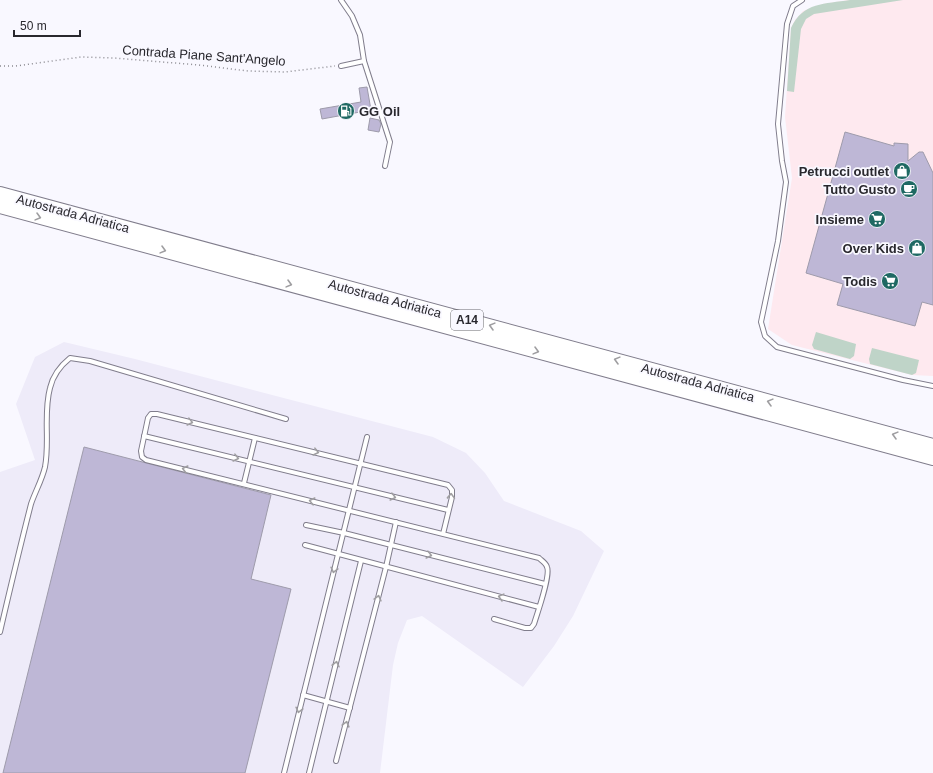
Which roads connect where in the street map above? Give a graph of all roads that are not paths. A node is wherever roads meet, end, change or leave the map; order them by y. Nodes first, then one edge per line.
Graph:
1 (341, 0) edge
2 (802, 0) edge
3 (364, 61) junction
4 (341, 66) road end
5 (385, 166) dead end
6 (0, 194) edge
7 (0, 206) edge
8 (933, 386) edge
9 (286, 419) dead end
10 (144, 436) junction
11 (367, 437) dead end
12 (255, 438) junction
13 (933, 446) edge
14 (933, 458) edge
15 (249, 462) junction
16 (361, 463) junction
17 (244, 484) junction
18 (355, 488) junction
19 (349, 510) junction
20 (448, 510) junction
21 (396, 522) junction
22 (306, 525) dead end
23 (344, 533) junction
24 (443, 534) junction
25 (305, 545) dead end
26 (392, 545) junction
27 (338, 555) junction
28 (361, 561) junction
29 (386, 567) junction
30 (545, 584) junction
31 (539, 607) junction
32 (494, 619) dead end
33 (0, 632) edge
34 (303, 695) junction
35 (327, 702) junction
36 (350, 708) junction
37 (336, 762) dead end
38 (284, 773) edge
39 (309, 773) edge

1 - 3 lane
2 - 8 lane
3 - 4 lane
3 - 5 lane
13 -> 6 highway, Autostrada Adriatica / A14
7 -> 14 highway, Autostrada Adriatica / A14
9 - 33 lane
10 -> 12 lane
10 -> 15 lane
17 -> 10 lane
11 - 16 lane
12 - 15 lane
12 -> 16 lane
15 - 17 lane
15 - 18 lane
16 - 18 lane
20 -> 16 lane
19 -> 17 lane
18 - 19 lane
18 -> 20 lane
19 - 21 lane
19 - 23 lane
20 - 24 lane
21 - 24 lane
21 - 26 lane
22 - 23 lane
23 - 26 lane
23 - 27 lane
24 - 30 lane
25 - 27 lane
26 - 29 lane
26 -> 30 lane
27 - 28 lane
27 -> 34 lane
28 - 29 lane
35 -> 28 lane
31 -> 29 lane
36 -> 29 lane
30 - 31 lane
31 - 32 lane
34 - 35 lane
34 -> 38 lane
35 - 36 lane
35 - 39 lane
37 -> 36 lane

